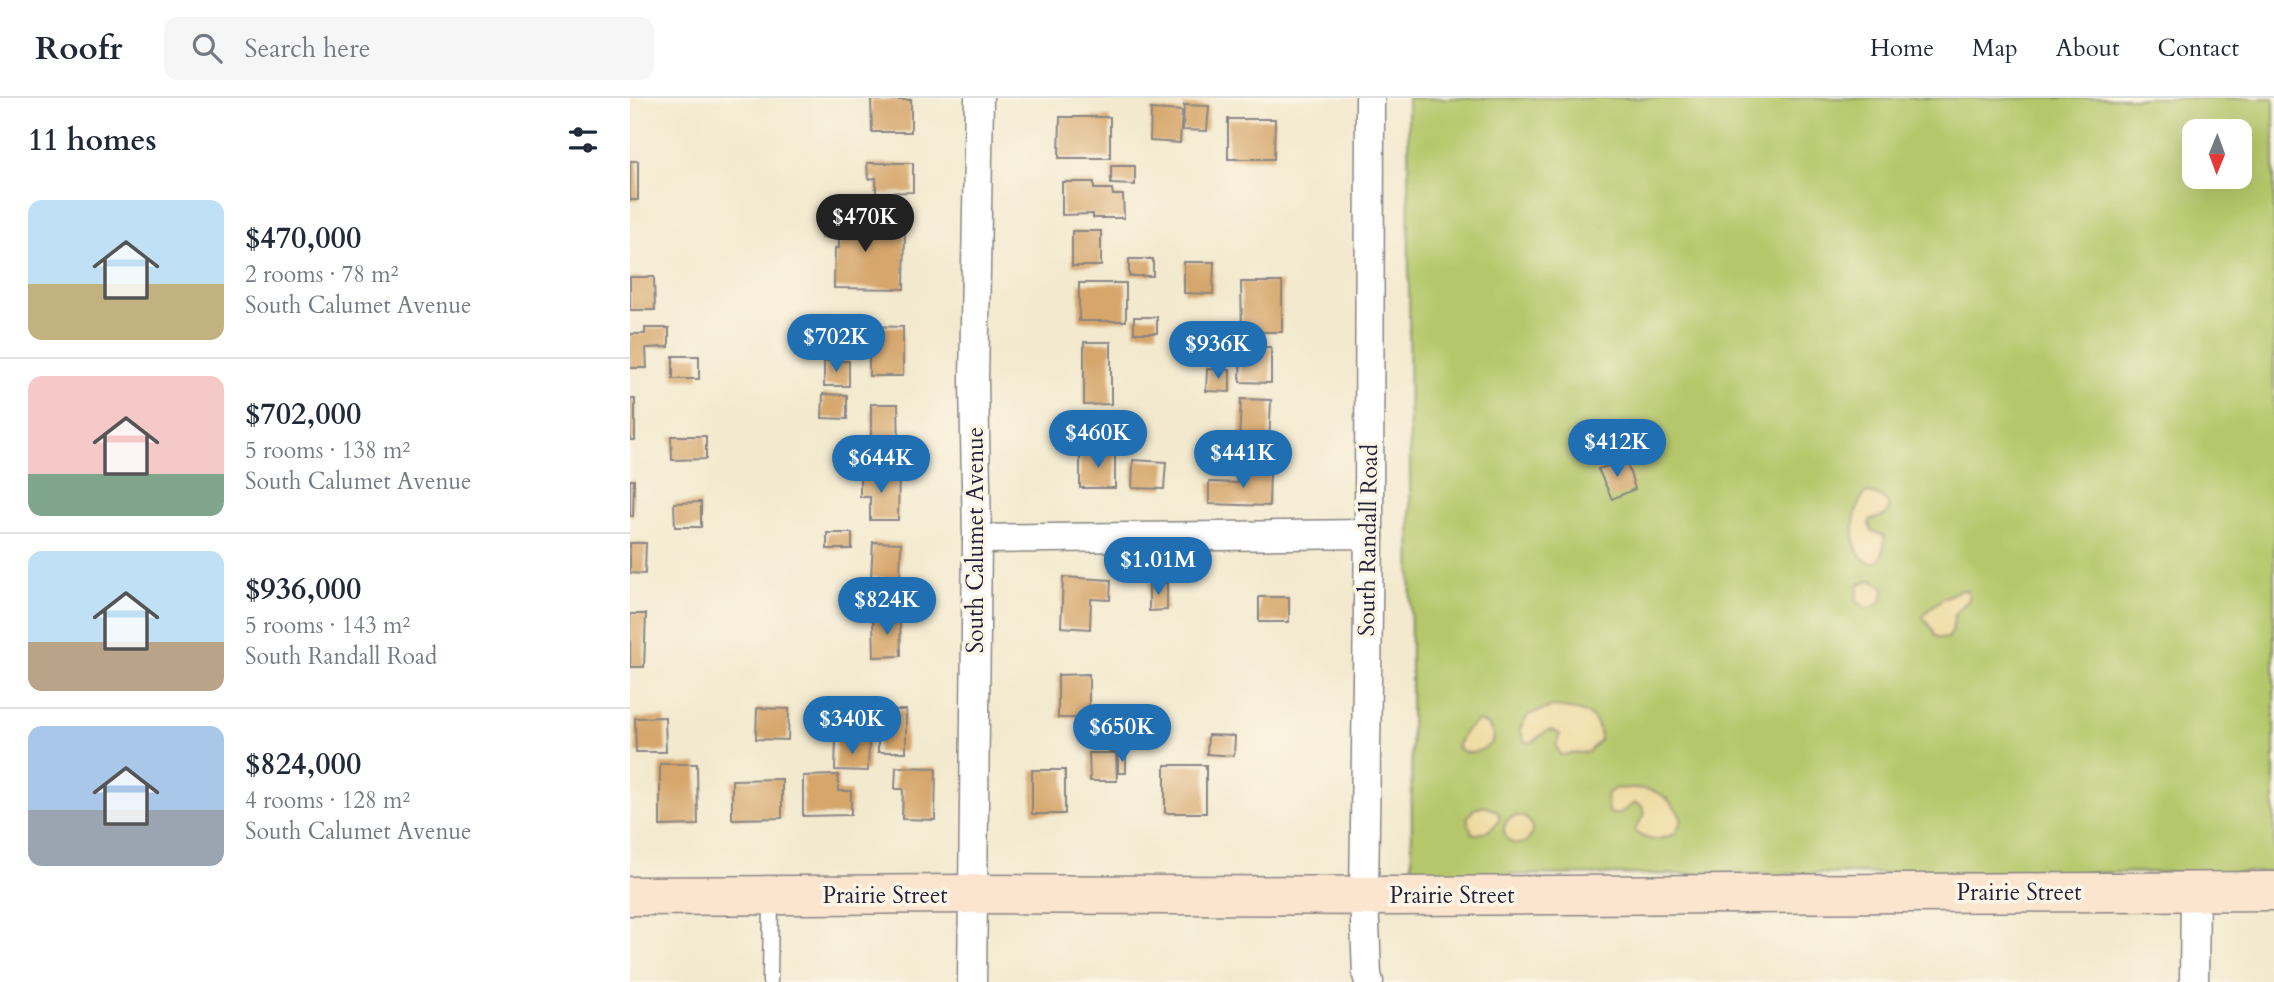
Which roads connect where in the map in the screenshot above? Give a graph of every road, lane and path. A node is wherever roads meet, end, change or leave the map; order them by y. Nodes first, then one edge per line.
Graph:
1 (979, 98) edge
2 (1370, 98) edge
3 (1369, 534) junction
4 (977, 540) junction
5 (2195, 891) junction
6 (2274, 891) edge
7 (973, 894) junction
8 (630, 896) edge
9 (771, 896) junction
10 (1364, 896) junction
11 (770, 982) edge
12 (972, 982) edge
13 (1369, 982) edge
14 (2194, 982) edge

1 - 4 street, South Calumet Avenue
2 - 3 street, South Randall Road
3 - 4 street
3 - 10 street, South Randall Road
4 - 7 street, South Calumet Avenue
5 - 6 street, Prairie Street
5 - 10 street, Prairie Street
5 - 14 street
7 - 9 street, Prairie Street
7 - 10 street, Prairie Street
7 - 12 street, South Calumet Avenue
8 - 9 street, Prairie Street
9 - 11 lane
10 - 13 street, South Randall Road

